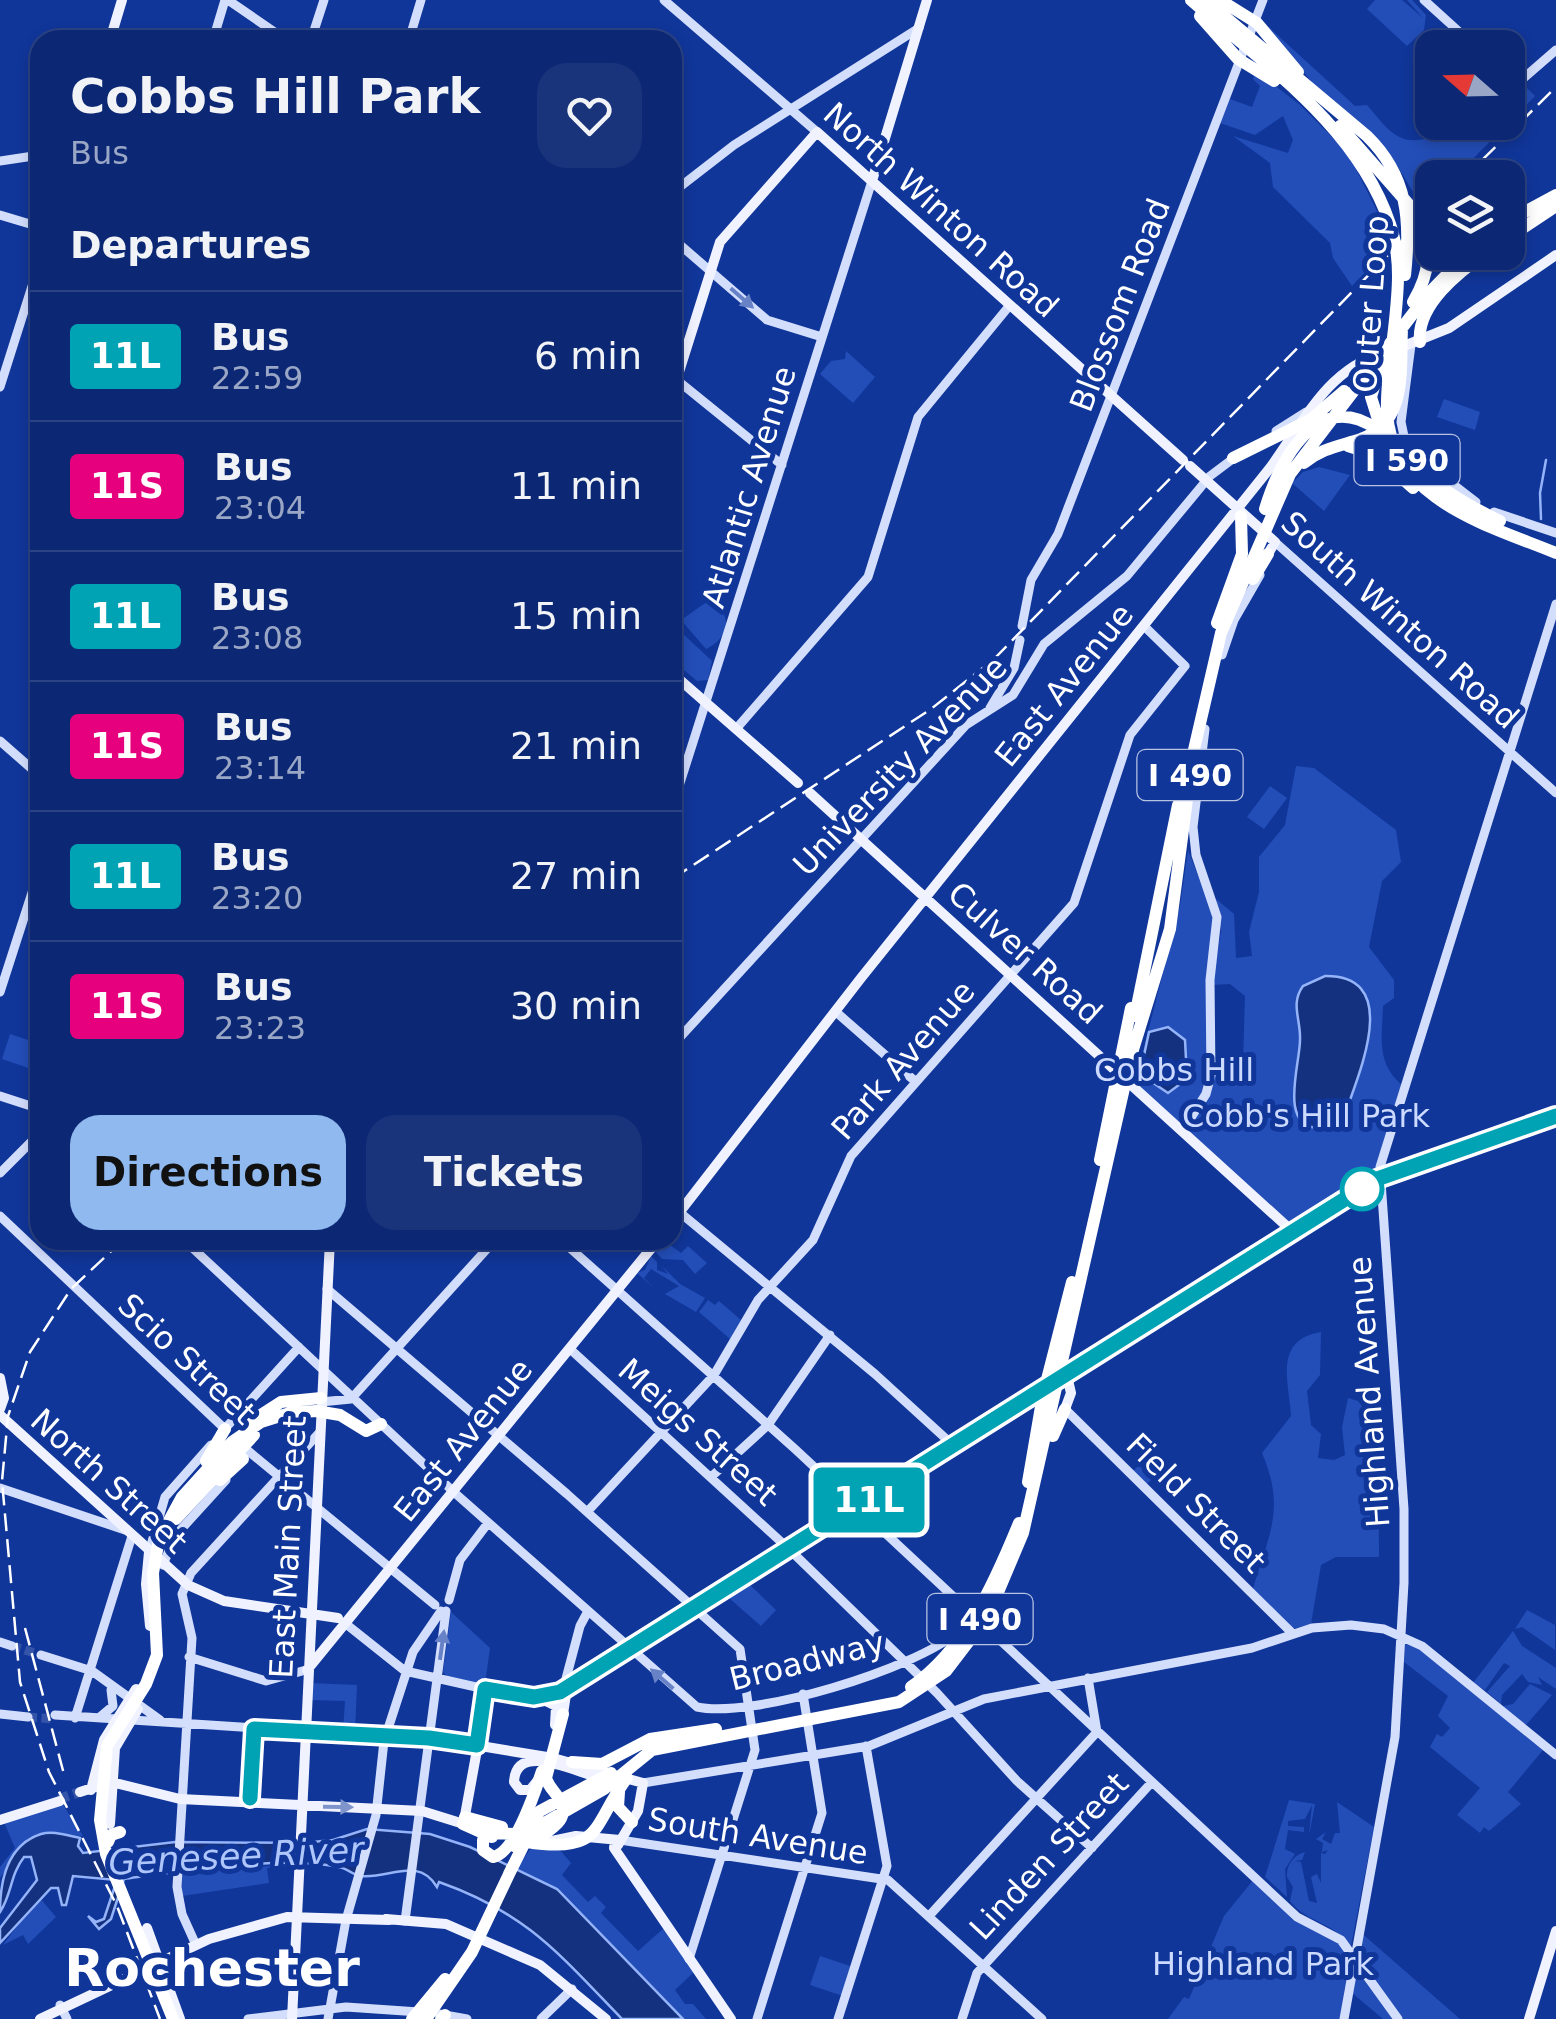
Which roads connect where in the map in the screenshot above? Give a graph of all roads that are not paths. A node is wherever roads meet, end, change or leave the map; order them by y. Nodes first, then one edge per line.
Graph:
1 (122, 0) edge
2 (226, 0) edge
3 (324, 0) edge
4 (422, 0) edge
5 (664, 0) edge
6 (927, 0) edge
7 (1188, 0) edge
8 (1205, 0) edge
9 (1220, 0) edge
10 (1263, 0) edge
11 (1424, 0) edge
12 (1255, 22) junction
13 (918, 28) junction
14 (113, 30) edge
15 (216, 30) edge
16 (271, 30) edge
17 (314, 30) edge
18 (412, 30) edge
19 (1457, 30) edge
20 (1239, 36) junction
21 (1556, 50) edge
22 (1250, 54) junction
23 (1525, 76) edge
24 (1328, 103) junction
25 (792, 110) junction
26 (816, 132) junction
27 (30, 156) edge
28 (1360, 156) junction
29 (1387, 158) junction
30 (0, 161) edge
31 (872, 181) junction
32 (1390, 184) junction
33 (682, 186) edge
34 (1556, 199) edge
35 (1415, 203) edge
36 (1525, 208) edge
37 (0, 215) edge
38 (1525, 215) edge
39 (1415, 221) edge
40 (30, 224) edge
41 (1415, 224) edge
42 (1525, 226) edge
43 (682, 247) edge
44 (1556, 255) edge
45 (1415, 260) edge
46 (1426, 270) edge
47 (1445, 270) edge
48 (1452, 270) edge
49 (1467, 270) edge
50 (710, 271) junction
51 (1406, 274) junction
52 (30, 292) edge
53 (1010, 304) junction
54 (1403, 321) junction
55 (822, 338) junction
56 (1412, 344) junction
57 (682, 355) edge
58 (1375, 363) junction
59 (682, 382) edge
60 (1353, 382) junction
61 (0, 386) edge
62 (1112, 395) junction
63 (1392, 398) junction
64 (1314, 412) junction
65 (1376, 426) junction
66 (1293, 436) junction
67 (1278, 448) junction
68 (1326, 449) junction
69 (1233, 458) junction
70 (782, 466) junction
71 (1207, 481) junction
72 (1278, 497) junction
73 (1238, 512) junction
74 (1478, 521) junction
75 (1257, 523) junction
76 (1520, 531) junction
77 (1556, 533) edge
78 (1271, 544) junction
79 (1556, 550) edge
80 (1242, 556) junction
81 (1556, 604) edge
82 (1022, 626) dead end
83 (1144, 626) junction
84 (1217, 637) junction
85 (1020, 640) dead end
86 (682, 682) edge
87 (999, 698) junction
88 (706, 703) junction
89 (736, 729) junction
90 (0, 741) edge
91 (1510, 752) junction
92 (30, 767) edge
93 (682, 777) edge
94 (798, 783) dead end
95 (1556, 793) edge
96 (810, 794) dead end
97 (861, 839) junction
98 (927, 896) junction
99 (30, 899) edge
100 (1156, 924) junction
101 (1162, 954) junction
102 (1011, 973) junction
103 (0, 992) edge
104 (836, 1012) junction
105 (682, 1035) edge
106 (1117, 1071) junction
107 (916, 1082) junction
108 (1130, 1083) junction
109 (0, 1096) edge
110 (30, 1106) edge
111 (1556, 1116) edge
112 (1183, 1130) junction
113 (30, 1143) edge
114 (0, 1172) edge
115 (1380, 1178) junction
116 (1094, 1197) junction
117 (682, 1205) edge
118 (0, 1216) edge
119 (682, 1219) edge
120 (1094, 1221) junction
121 (1293, 1232) junction
122 (30, 1244) edge
123 (36, 1250) edge
124 (195, 1250) edge
125 (329, 1250) edge
126 (486, 1250) edge
127 (574, 1250) edge
128 (650, 1250) edge
129 (1080, 1256) junction
130 (1082, 1271) junction
131 (769, 1286) junction
132 (618, 1288) junction
133 (327, 1289) junction
134 (828, 1337) junction
135 (300, 1347) junction
136 (396, 1348) junction
137 (570, 1348) junction
138 (323, 1369) junction
139 (714, 1375) junction
140 (1065, 1377) junction
141 (0, 1378) edge
142 (1045, 1390) junction
143 (352, 1396) junction
144 (321, 1407) junction
145 (1065, 1408) junction
146 (0, 1412) edge
147 (768, 1424) junction
148 (382, 1425) junction
149 (226, 1430) junction
150 (320, 1433) junction
151 (661, 1433) junction
152 (499, 1436) junction
153 (955, 1447) junction
154 (247, 1455) junction
155 (220, 1468) junction
156 (206, 1471) junction
157 (710, 1478) junction
158 (277, 1479) junction
159 (0, 1488) edge
160 (454, 1492) junction
161 (1028, 1499) junction
162 (180, 1500) junction
163 (857, 1508) junction
164 (315, 1510) junction
165 (586, 1512) junction
166 (109, 1521) junction
167 (1023, 1522) junction
168 (488, 1523) junction
169 (128, 1533) junction
170 (167, 1536) junction
171 (790, 1550) junction
172 (156, 1558) junction
173 (390, 1570) junction
174 (185, 1582) junction
175 (158, 1600) junction
176 (442, 1602) junction
177 (696, 1608) junction
178 (310, 1610) junction
179 (588, 1614) junction
180 (975, 1616) junction
181 (342, 1621) junction
182 (987, 1627) junction
183 (1292, 1633) junction
184 (1401, 1635) junction
185 (0, 1642) edge
186 (12, 1646) tunnel mouth
187 (628, 1650) junction
188 (41, 1655) tunnel mouth
189 (190, 1658) junction
190 (904, 1663) junction
191 (147, 1668) joint
192 (89, 1670) junction
193 (306, 1670) junction
194 (406, 1671) junction
195 (1088, 1678) junction
196 (437, 1680) junction
197 (106, 1682) junction
198 (1048, 1686) junction
199 (565, 1689) junction
200 (486, 1692) junction
201 (803, 1694) junction
202 (534, 1697) junction
203 (899, 1698) junction
204 (750, 1704) junction
205 (954, 1711) junction
206 (127, 1712) junction
207 (0, 1714) edge
208 (566, 1715) joint
209 (27, 1716) tunnel mouth
210 (58, 1717) tunnel mouth
211 (75, 1718) junction
212 (93, 1719) junction
213 (181, 1724) junction
214 (755, 1726) junction
215 (303, 1731) junction
216 (1098, 1732) junction
217 (386, 1735) junction
218 (429, 1738) junction
219 (683, 1743) junction
220 (477, 1745) junction
221 (866, 1746) junction
222 (660, 1747) junction
223 (813, 1755) junction
224 (1556, 1755) edge
225 (549, 1759) junction
226 (572, 1762) junction
227 (750, 1765) junction
228 (592, 1773) junction
229 (628, 1782) junction
230 (1152, 1782) junction
231 (643, 1783) junction
232 (96, 1788) junction
233 (1036, 1798) junction
234 (180, 1799) junction
235 (58, 1801) tunnel mouth
236 (299, 1805) junction
237 (377, 1810) junction
238 (419, 1810) junction
239 (560, 1818) junction
240 (0, 1820) edge
241 (631, 1820) junction
242 (465, 1822) junction
243 (532, 1832) junction
244 (585, 1837) junction
245 (617, 1840) junction
246 (109, 1846) junction
247 (1092, 1848) junction
248 (722, 1856) junction
249 (804, 1868) junction
250 (506, 1873) junction
251 (882, 1880) junction
252 (122, 1887) junction
253 (296, 1916) junction
254 (928, 1916) junction
255 (346, 1918) junction
256 (404, 1921) junction
257 (1556, 1932) edge
258 (143, 1933) joint
259 (196, 1946) junction
260 (467, 1954) junction
261 (1353, 1954) junction
262 (689, 1959) junction
263 (155, 1964) junction
264 (983, 1965) junction
265 (572, 1991) junction
266 (331, 2008) junction
267 (63, 2011) edge
268 (369, 2013) edge
269 (292, 2015) edge
270 (429, 2015) edge
271 (29, 2019) edge
272 (40, 2019) edge
273 (175, 2019) edge
274 (248, 2019) edge
275 (328, 2019) edge
276 (467, 2019) edge
277 (542, 2019) edge
278 (604, 2019) edge
279 (731, 2019) edge
280 (756, 2019) edge
281 (838, 2019) edge
282 (962, 2019) edge
283 (1042, 2019) edge
284 (1344, 2019) edge
285 (1398, 2019) edge
286 (1529, 2019) edge

1 - 14 main road
2 - 15 street
2 - 16 street
3 - 17 street
4 - 18 street
5 - 25 street, North Winton Road
6 - 13 main road
7 - 20 highway
7 - 22 highway
8 - 20 highway, Outer Loop
9 - 12 highway
10 - 12 street, Blossom Road
11 - 19 street
12 - 22 street, Blossom Road
12 - 24 highway
13 - 25 street
13 - 31 main road
20 - 22 highway, Outer Loop
21 - 23 street
22 - 24 highway, Outer Loop
22 - 28 highway, Outer Loop
22 - 28 highway
22 - 62 street, Blossom Road
24 - 29 highway, Outer Loop
25 - 26 street, North Winton Road
25 - 33 street
26 - 31 main road, North Winton Road
26 - 50 main road
27 - 30 street
28 - 32 highway
28 - 54 highway, Outer Loop
29 - 35 highway
29 - 51 highway, Outer Loop
31 - 53 main road, North Winton Road
31 - 55 street, Atlantic Avenue
32 - 39 highway
32 - 41 highway
34 - 36 highway
34 - 38 highway
34 - 42 highway
37 - 40 street
43 - 50 street
44 - 56 main road
45 - 63 highway
46 - 54 highway
47 - 54 highway, I 490
48 - 54 highway, I 490
49 - 56 highway
50 -> 55 street
50 - 57 main road
51 - 54 highway, Outer Loop
51 - 63 highway
52 - 61 street
53 - 62 main road, North Winton Road
53 - 89 street
54 - 58 highway, I 490
54 - 63 highway, Outer Loop / I 590
54 - 76 highway, Outer Loop / I 590
55 - 70 street, Atlantic Avenue
56 - 58 main road
56 - 77 street
58 - 60 highway, I 490
58 - 64 main road
58 - 65 highway
58 - 72 highway, I 490
59 - 70 street
60 - 64 highway
60 - 75 highway, I 490
62 - 71 main road, North Winton Road
62 - 82 street, Blossom Road
63 - 65 highway
63 - 74 highway, Outer Loop / I 590
64 - 66 highway
64 - 69 street, University Avenue
65 - 66 highway
65 - 68 highway
65 - 76 highway
66 - 67 main road, East Avenue
66 - 69 highway
66 - 75 highway
67 - 71 street, University Avenue
67 - 73 main road, East Avenue
68 - 72 highway
68 - 74 highway
69 - 71 street, University Avenue
70 - 88 street, Atlantic Avenue
71 - 73 main road, South Winton Road
71 - 87 street, University Avenue
72 - 84 highway, I 490
73 - 75 main road, South Winton Road
73 - 80 highway
73 - 83 main road, East Avenue
74 - 79 highway, Outer Loop / I 590
75 - 78 main road, South Winton Road
75 - 80 highway
75 - 84 highway, I 490
76 - 79 highway, Outer Loop / I 590
78 - 84 highway
78 - 91 street, South Winton Road
78 - 112 street
80 - 84 highway
81 - 91 street, Highland Avenue
83 - 98 main road, East Avenue
83 - 102 street, Park Avenue
84 - 100 highway, I 490
84 - 101 highway, I 490
85 - 87 street
86 - 88 main road
87 - 97 street, University Avenue
88 - 89 main road
88 - 93 street, Atlantic Avenue
89 - 94 main road
90 - 92 street
91 - 95 street, South Winton Road
91 - 115 street, Highland Avenue
96 - 97 main road, Culver Road
97 - 98 main road, Culver Road
97 - 105 street, University Avenue
98 - 102 main road, Culver Road
98 - 104 main road, East Avenue
99 - 103 street
100 - 106 highway
100 - 116 highway, I 490
101 - 108 highway
101 - 120 highway, I 490
102 - 106 main road, Culver Road
102 - 107 street, Park Avenue
104 - 107 street
104 - 117 main road, East Avenue
106 - 108 main road, Culver Road
106 - 116 highway
107 - 131 street, Park Avenue
108 - 112 main road, Culver Road
108 - 120 highway
109 - 110 street
111 - 115 main road
112 - 121 main road, Culver Road
113 - 114 street
115 - 121 main road
115 - 184 street, Highland Avenue
116 - 129 highway, I 490
118 - 122 street, Scio Street
119 - 131 street
120 - 130 highway, I 490
121 - 140 main road
123 - 149 street, Scio Street
124 - 135 street
125 - 133 main road, East Main Street
126 - 136 street
127 - 132 street
128 - 132 main road, East Avenue
129 - 142 highway
129 - 161 highway, I 490
130 - 140 highway
130 - 161 highway, I 490
131 - 134 street
131 - 139 street, Park Avenue
132 - 137 main road, East Avenue
132 - 139 street
133 - 136 street
133 - 138 main road, East Main Street
134 - 147 street
134 - 153 street
135 - 138 street
135 - 149 street
136 - 143 street
136 - 152 street
137 - 151 street, Meigs Street
137 - 152 main road, East Avenue
138 - 143 street
138 - 144 main road, East Main Street
139 - 147 street
139 - 151 street, Park Avenue
140 - 142 main road
140 - 145 main road
141 - 146 main road
142 - 153 main road
142 - 161 highway
143 - 144 street
143 - 148 street
144 - 150 main road, East Main Street
144 - 155 highway
144 - 156 highway
145 - 161 highway
145 - 183 street, Field Street
146 - 166 main road, North Street
147 - 157 street
147 - 163 street
148 - 155 highway
148 - 156 highway
148 - 160 street
149 - 154 street, Scio Street
149 - 162 highway
149 - 172 street
150 - 158 street
150 - 164 main road, East Main Street
151 - 157 street, Meigs Street
151 - 165 street, Park Avenue
152 - 160 main road, East Avenue
152 - 165 street
153 - 163 main road
154 - 158 street, Scio Street
154 - 170 highway
154 - 172 street
155 - 170 highway
156 - 162 highway
157 - 171 street, Meigs Street
158 - 164 street, Scio Street
158 - 174 street
159 - 166 street
160 - 168 street
160 - 173 main road, East Avenue
161 - 167 highway, I 490
162 - 172 highway
163 - 171 main road
163 - 180 street
164 - 173 street, Scio Street
164 - 178 main road, East Main Street
165 - 177 street
166 - 169 main road, North Street
167 - 180 highway
167 - 182 highway
167 - 203 highway, I 490
168 - 176 street
168 - 179 street
169 - 172 main road, North Street
169 - 192 street
170 - 175 highway
171 - 177 main road
171 - 190 street, Meigs Street
172 - 174 main road, North Street
172 - 191 highway
172 - 246 highway
173 - 176 street
173 - 181 main road, East Avenue
174 - 178 main road, North Street
174 - 189 street
175 - 206 highway
175 - 246 highway
176 - 194 street
196 -> 176 street
177 - 187 main road
177 - 204 street
178 - 181 main road, North Street
178 - 193 main road, East Main Street
179 - 187 street
179 - 199 street
180 - 182 street
180 - 190 street, Broadway
180 - 203 highway
181 - 193 main road, East Avenue
181 - 194 street
182 - 198 street
182 - 203 highway
183 - 184 street
183 - 195 street
184 - 224 street
184 - 261 street, Highland Avenue
185 - 186 street
187 - 199 main road
204 -> 187 street, Broadway
188 - 192 street
189 - 193 street
189 - 213 street
190 - 201 street, Broadway
190 - 205 street, Meigs Street
191 - 206 main road
192 - 197 street
192 - 211 street
193 - 215 main road, East Main Street
194 - 196 street
194 - 217 street
195 - 198 street
195 - 216 street
196 - 200 street
196 - 218 street
197 - 206 street
197 - 212 street
198 - 205 street
198 - 216 street
199 - 202 main road
199 - 208 main road
199 - 225 main road
200 - 202 main road
200 - 220 main road
201 - 204 street, Broadway
201 - 223 street
202 - 225 main road
203 - 214 highway, I 490
203 - 219 highway, I 490
204 - 214 street
205 - 221 street
205 - 233 street, Meigs Street
206 - 212 street
206 - 213 street
206 - 232 main road
206 - 232 main road
207 - 209 street
208 - 225 highway
210 - 211 street
211 - 212 street
213 - 215 street
213 - 234 street
214 - 226 highway
214 - 227 street
214 - 243 highway, I 490
215 - 217 main road
215 - 236 main road, East Main Street
216 - 230 street
216 - 233 street
217 - 218 main road
217 - 237 street
218 - 220 main road
218 - 238 street
219 - 222 highway, I 490
219 - 229 highway
220 - 226 main road
220 - 242 main road
221 - 223 street
221 - 251 street
222 - 239 highway, I 490
222 - 243 highway
223 - 227 street
223 - 249 street
225 - 228 main road
225 - 239 highway
225 - 243 highway
226 - 228 main road
227 - 231 street
227 - 248 street
228 - 229 main road
229 - 231 main road
229 - 241 highway
229 - 242 highway
230 - 247 street, Linden Street
230 - 261 street
231 - 241 main road
232 - 234 main road, South Avenue
232 - 246 highway
232 - 246 main road
233 - 247 street, Meigs Street
233 - 254 street
234 - 236 main road, South Avenue
234 - 259 street
235 - 240 main road
236 -> 237 main road, South Avenue
236 - 253 main road, East Main Street
237 - 238 main road, South Avenue
237 - 255 street
238 - 242 main road, South Avenue
238 - 256 street
239 - 243 highway
241 - 245 main road
242 - 243 highway
242 - 244 main road, South Avenue
243 - 244 highway
243 - 250 highway
243 - 250 highway
244 - 245 main road, South Avenue
245 - 248 street, South Avenue
245 - 262 main road
246 - 252 highway
247 - 264 street, Linden Street
248 - 249 street, South Avenue
248 - 262 street
249 - 251 street, South Avenue
249 - 280 street
250 - 260 highway
251 - 254 street, South Avenue
251 - 281 street
252 - 258 highway
252 - 263 highway
253 - 255 main road
253 - 259 main road
253 - 269 main road, East Main Street
254 - 264 street, South Avenue
255 - 256 main road
255 - 266 street
256 - 265 main road
257 - 286 main road
258 - 263 main road
259 - 263 main road
260 - 270 highway
260 - 270 highway
261 - 284 street, Highland Avenue
261 - 285 street
262 - 279 main road
263 - 267 main road
263 - 273 highway
264 - 282 street, Linden Street
264 - 283 street, South Avenue
265 - 277 street
265 - 278 main road
266 - 268 street
266 - 269 street
266 - 275 street
267 - 271 main road
267 - 272 main road
268 - 270 street
269 - 274 street
270 - 276 street

